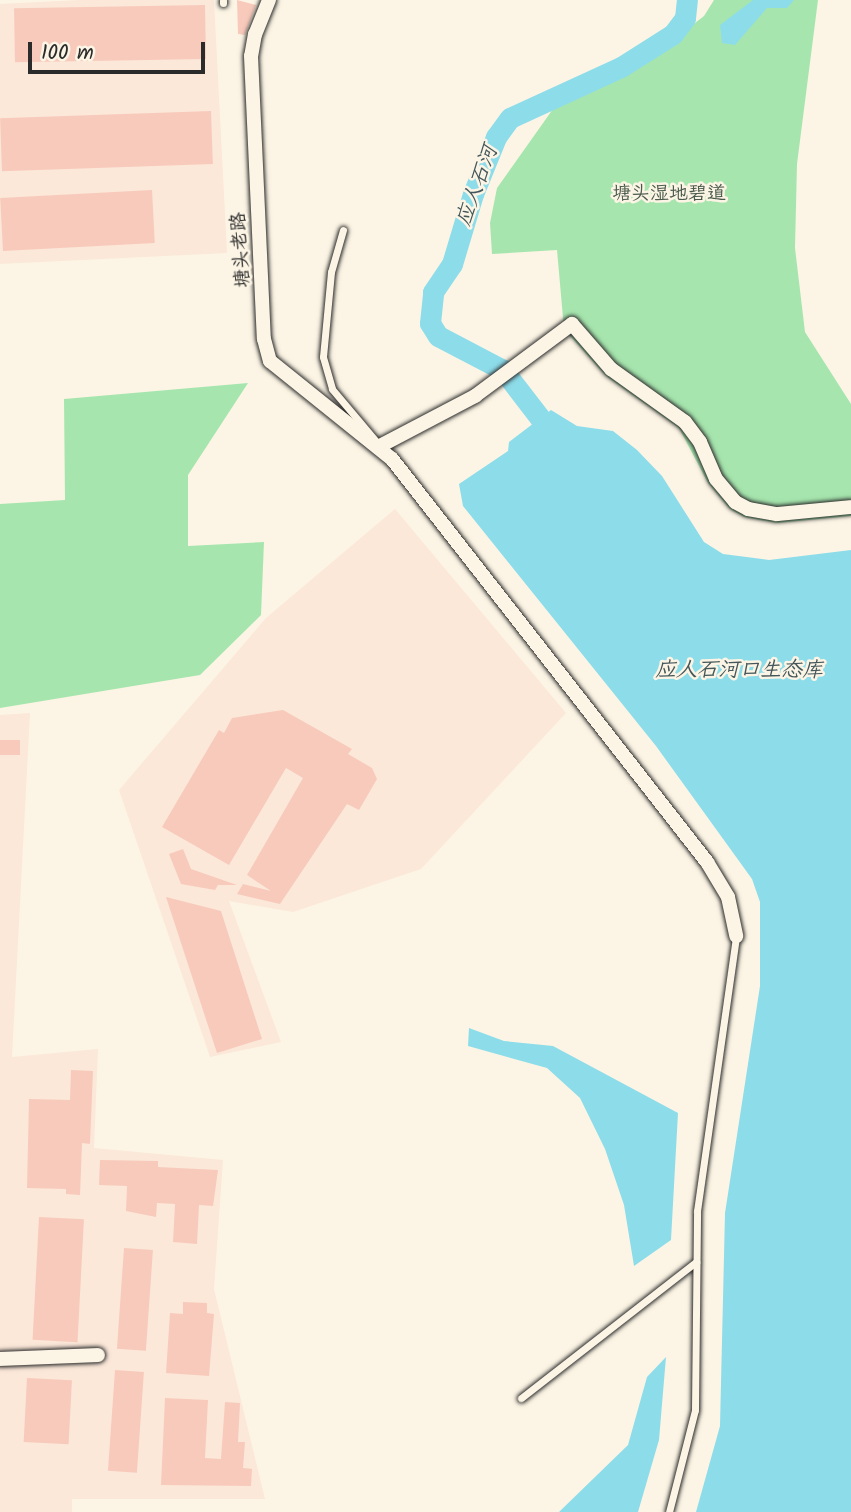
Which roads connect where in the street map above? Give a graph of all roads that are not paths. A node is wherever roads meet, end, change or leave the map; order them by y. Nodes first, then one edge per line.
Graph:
1 (269, 0) edge
2 (343, 230) dead end
3 (378, 447) junction
4 (851, 507) edge
5 (736, 936) joint
6 (696, 1262) junction
7 (99, 1355) dead end
8 (0, 1359) edge
9 (521, 1398) dead end
10 (669, 1512) edge

1 - 3 street, 塘头老路
2 - 3 lane
3 - 4 street
3 - 5 street, 塘头老路
5 - 6 lane
6 - 9 lane
6 - 10 lane
7 - 8 street

